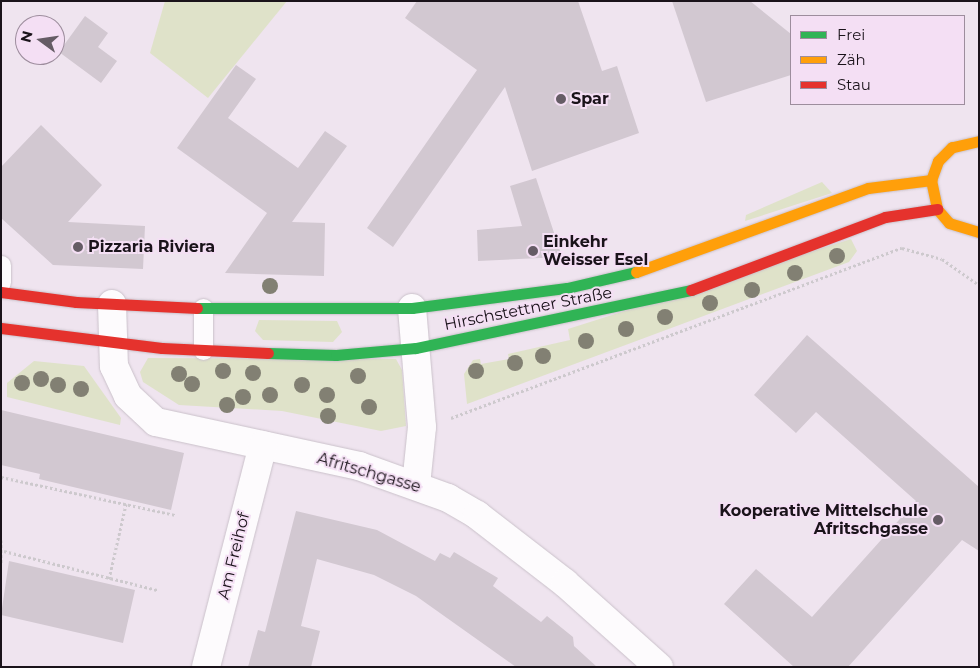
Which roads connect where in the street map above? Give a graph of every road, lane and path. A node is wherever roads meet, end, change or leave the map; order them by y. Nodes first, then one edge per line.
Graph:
1 (979, 141) edge
2 (932, 180) junction
3 (937, 209) junction
4 (979, 233) edge
5 (715, 248) junction
6 (1, 266) edge
7 (725, 279) junction
8 (1, 282) edge
9 (979, 285) edge
10 (1, 292) edge
11 (112, 304) junction
12 (203, 308) junction
13 (412, 308) junction
14 (1, 328) edge
15 (111, 342) junction
16 (416, 348) junction
17 (203, 350) junction
18 (447, 420) dead end
19 (263, 445) junction
20 (1, 476) edge
21 (416, 485) junction
22 (126, 504) junction
23 (176, 515) dead end
24 (1, 540) edge
25 (4, 551) junction
26 (1, 563) edge
27 (109, 579) junction
28 (157, 590) dead end
29 (206, 667) edge
30 (659, 667) edge

1 - 2 main road
2 - 3 main road
2 - 5 main road, Hirschstettner Straße
3 - 4 main road
3 - 7 main road, Hirschstettner Straße
5 - 7 lane
5 - 13 main road, Hirschstettner Straße
6 - 8 lane
7 - 16 main road, Hirschstettner Straße
9 - 18 path
10 - 11 main road, Hirschstettner Straße
11 - 12 main road, Hirschstettner Straße
11 - 15 street, Afritschgasse
12 - 13 main road, Hirschstettner Straße
12 - 17 lane
13 - 16 street
14 - 15 main road, Hirschstettner Straße
15 - 17 main road, Hirschstettner Straße
15 - 19 street, Afritschgasse
16 - 17 main road, Hirschstettner Straße
16 - 21 street
19 - 21 street, Afritschgasse
19 - 29 street, Am Freihof
20 - 22 path
21 - 30 street, Afritschgasse
22 - 23 path
22 - 27 path
24 - 25 path
25 - 26 path
25 - 27 path
27 - 28 path

